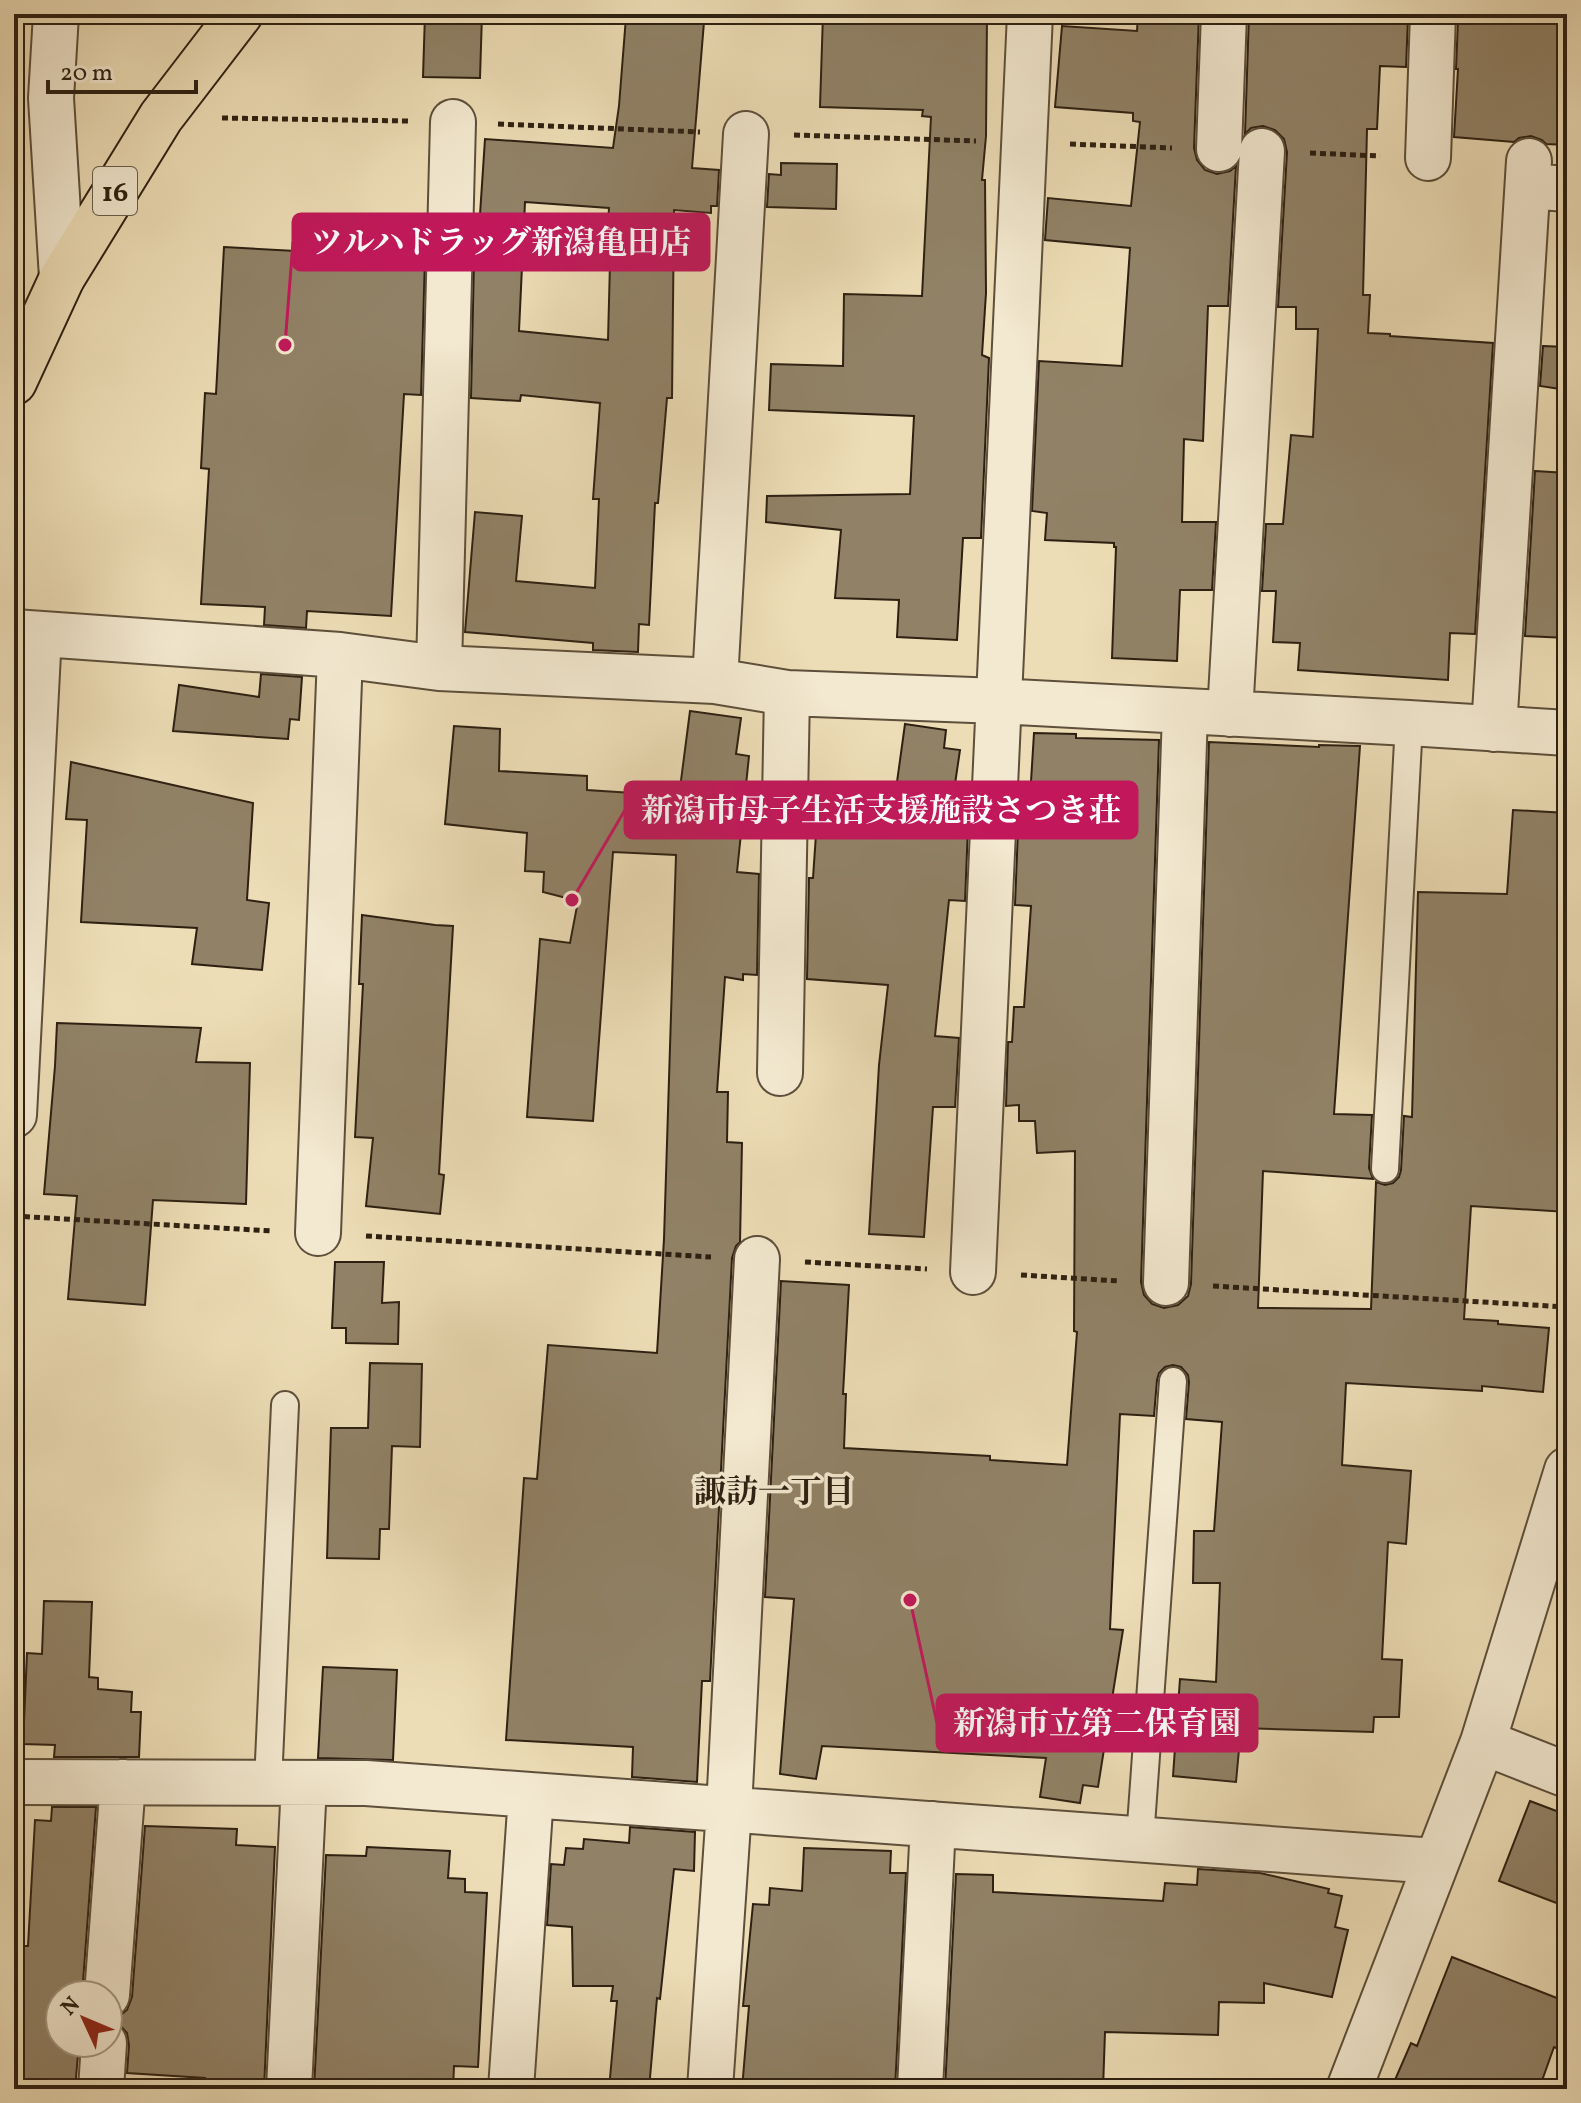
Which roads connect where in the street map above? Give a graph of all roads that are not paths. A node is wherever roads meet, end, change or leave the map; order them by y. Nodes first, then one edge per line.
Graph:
1 (56, 14) edge
2 (240, 14) edge
3 (1030, 14) edge
4 (1224, 14) edge
5 (1433, 14) edge
6 (453, 122) road end
7 (746, 134) road end
8 (1219, 149) road end
9 (1262, 151) road end
10 (1428, 158) road end
11 (1541, 179) edge
12 (62, 278) junction
13 (14, 382) edge
14 (26, 633) edge
15 (340, 655) junction
16 (439, 668) junction
17 (715, 681) junction
18 (787, 693) junction
19 (999, 701) junction
20 (1185, 712) junction
21 (1230, 714) junction
22 (1409, 723) junction
23 (1494, 729) junction
24 (1567, 733) edge
25 (780, 1073) dead end
26 (14, 1115) edge
27 (1385, 1169) dead end
28 (318, 1233) dead end
29 (757, 1259) dead end
30 (973, 1272) dead end
31 (1166, 1283) dead end
32 (1173, 1381) dead end
33 (285, 1405) dead end
34 (1567, 1470) edge
35 (1483, 1742) junction
36 (1567, 1775) edge
37 (14, 1782) edge
38 (123, 1782) junction
39 (286, 1783) junction
40 (531, 1795) junction
41 (729, 1809) junction
42 (933, 1824) junction
43 (1140, 1839) junction
44 (1435, 1861) junction
45 (108, 1979) edge
46 (103, 2059) edge
47 (101, 2089) edge
48 (289, 2089) edge
49 (511, 2089) edge
50 (710, 2089) edge
51 (920, 2089) edge
52 (1349, 2089) edge

1 - 12 street
2 - 12 main road, 16
3 - 19 street
4 - 8 street
5 - 10 street
6 - 16 street
7 - 17 street
9 - 21 street
11 - 23 street
12 - 13 main road, 16
14 - 15 street
14 - 26 street
15 - 16 street
15 - 28 street
16 - 17 street
17 - 18 street
18 - 19 street
18 - 25 street
19 - 20 street
19 - 30 street
20 - 21 street
20 - 31 street
21 - 22 street
22 - 23 street
22 - 27 lane
23 - 24 street
29 - 41 street
32 - 43 lane
33 - 39 lane
34 - 35 street
35 - 36 street
35 - 44 street
37 - 38 street
38 - 39 street
38 - 45 street
39 - 40 street
39 - 48 street
40 - 41 street
40 - 49 street
41 - 42 street
41 - 50 street
42 - 43 street
42 - 51 street
43 - 44 street
44 - 52 street
46 - 47 street

